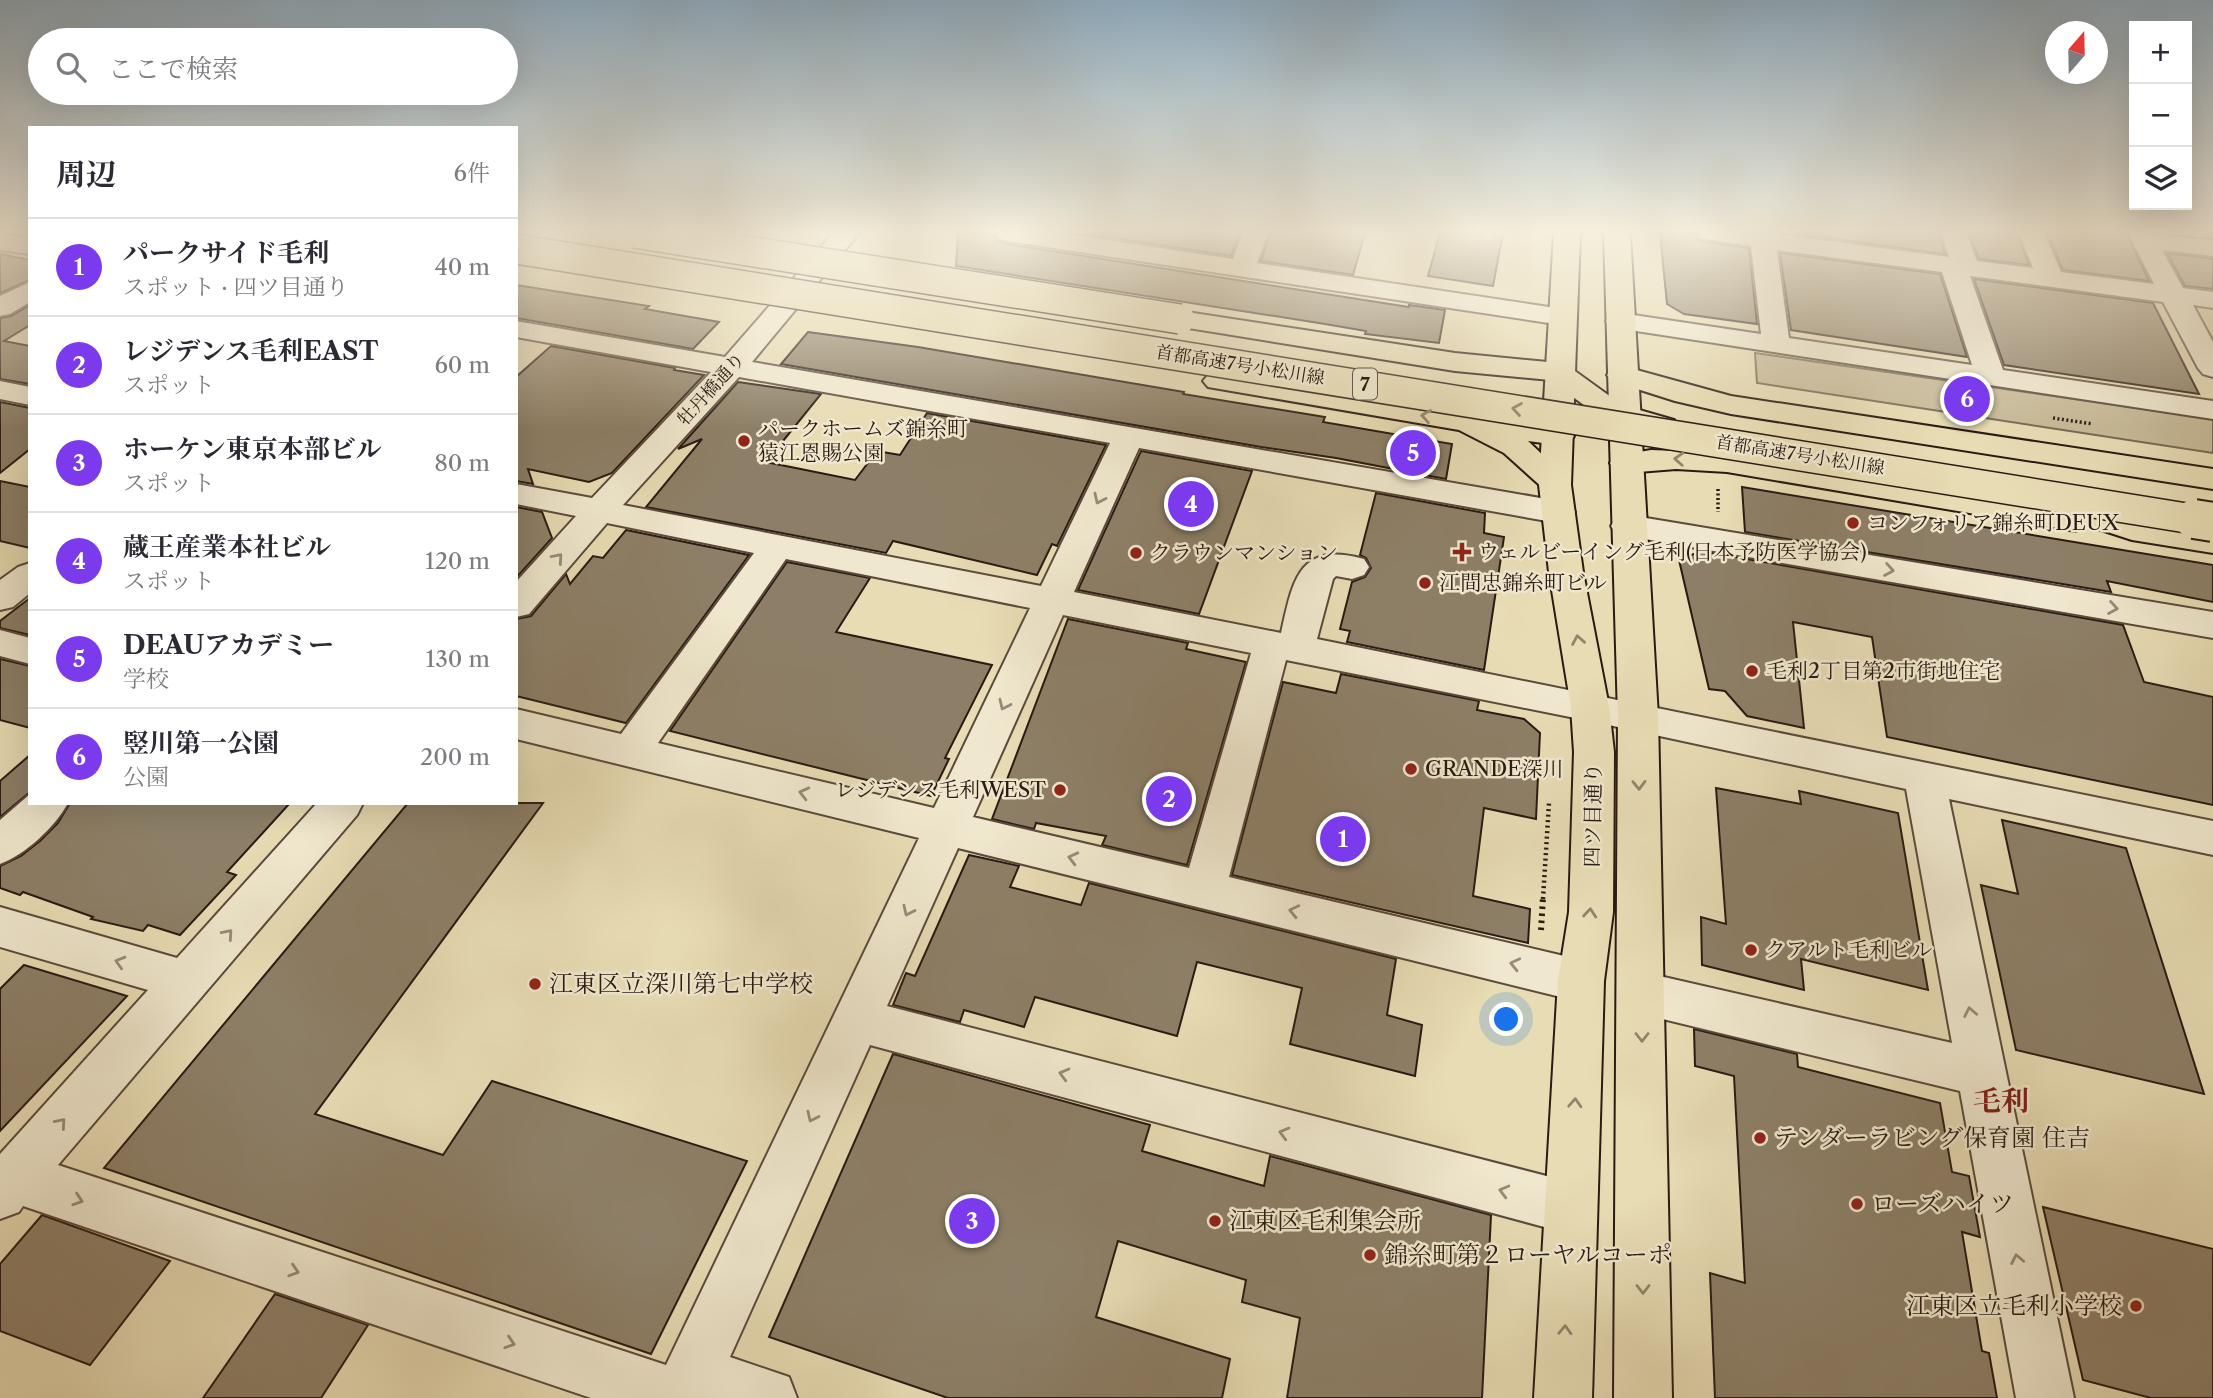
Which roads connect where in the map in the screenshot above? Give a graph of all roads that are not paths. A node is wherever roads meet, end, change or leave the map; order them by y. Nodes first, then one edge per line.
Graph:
1 (16, 298) edge
2 (726, 298) edge
3 (791, 298) edge
4 (827, 298) edge
5 (955, 298) edge
6 (1048, 298) edge
7 (1437, 298) edge
8 (1563, 298) edge
9 (1619, 298) edge
10 (1770, 298) edge
11 (1969, 298) edge
12 (2175, 298) edge
13 (0, 308) edge
14 (1562, 317) junction
15 (1620, 321) junction
16 (518, 329) edge
17 (1776, 345) junction
18 (734, 365) junction
19 (2213, 368) edge
20 (1991, 377) junction
21 (1563, 378) junction
22 (0, 390) edge
23 (1623, 393) junction
24 (28, 396) edge
25 (2213, 410) edge
26 (1466, 422) junction
27 (1558, 436) junction
28 (1128, 437) junction
29 (1626, 463) junction
30 (2213, 479) edge
31 (518, 494) edge
32 (1557, 497) junction
33 (2213, 498) edge
34 (600, 511) junction
35 (2213, 522) edge
36 (1629, 526) junction
37 (2158, 533) junction
38 (2213, 542) edge
39 (777, 546) junction
40 (1352, 566) dead end
41 (28, 577) edge
42 (0, 598) edge
43 (1051, 602) junction
44 (518, 603) edge
45 (2213, 625) edge
46 (0, 643) edge
47 (1284, 647) junction
48 (28, 650) edge
49 (1590, 707) junction
50 (1639, 717) junction
51 (518, 724) edge
52 (631, 751) junction
53 (1923, 777) junction
54 (45, 805) edge
55 (340, 805) edge
56 (947, 828) junction
57 (2213, 838) edge
58 (0, 846) edge
59 (1204, 890) junction
60 (0, 927) edge
61 (186, 981) junction
62 (1581, 981) junction
63 (1642, 993) junction
64 (857, 1020) junction
65 (1982, 1073) junction
66 (7, 1185) edge
67 (1570, 1208) junction
68 (684, 1390) edge
69 (768, 1398) edge
70 (1563, 1398) edge
71 (1643, 1398) edge
72 (2045, 1398) edge

1 - 13 street
26 -> 2 main road
3 - 18 street, 牡丹橋通り
35 -> 4 main road, 首都高速7号小松川線 / 7, bridge
5 - 33 main road, 首都高速7号小松川線 / 7
6 - 21 main road, bridge
7 - 14 street
8 - 14 main road, 四ツ目通り
9 - 15 main road
10 - 17 street
11 - 20 street
12 - 19 street
14 - 21 main road, 四ツ目通り
15 - 17 street
15 - 23 main road
16 - 18 street
17 - 20 street
18 - 28 street
18 - 34 street, 牡丹橋通り
20 - 25 street
21 - 23 main road
21 - 27 main road, 四ツ目通り
22 - 24 street
23 - 29 main road
23 - 30 main road
23 - 37 main road
26 - 27 main road
26 - 32 main road
27 - 32 main road, 四ツ目通り
28 - 32 street
28 -> 43 street
29 - 36 main road
37 -> 29 main road
31 - 34 street
49 -> 32 main road, 四ツ目通り
34 - 39 street
44 -> 34 street, 牡丹橋通り
36 -> 45 street
36 - 50 main road
37 - 38 main road
39 - 43 street
39 - 52 street
40 - 47 street
41 - 42 street
43 - 47 street
43 -> 56 street
46 - 48 street
47 - 49 street
47 - 59 street
49 - 50 street
62 -> 49 main road, 四ツ目通り
50 - 53 street
50 -> 63 main road
51 - 52 street
56 -> 52 street
53 - 57 street
65 -> 53 street
54 - 58 street
61 -> 55 street
59 -> 56 street
56 -> 64 street
62 -> 59 street
61 -> 60 street
66 -> 61 street
67 -> 62 main road, 四ツ目通り
63 - 65 street
63 -> 71 main road
67 -> 64 street
64 -> 68 street
72 -> 65 street
66 -> 68 street
70 -> 67 main road, 四ツ目通り
68 - 69 street

